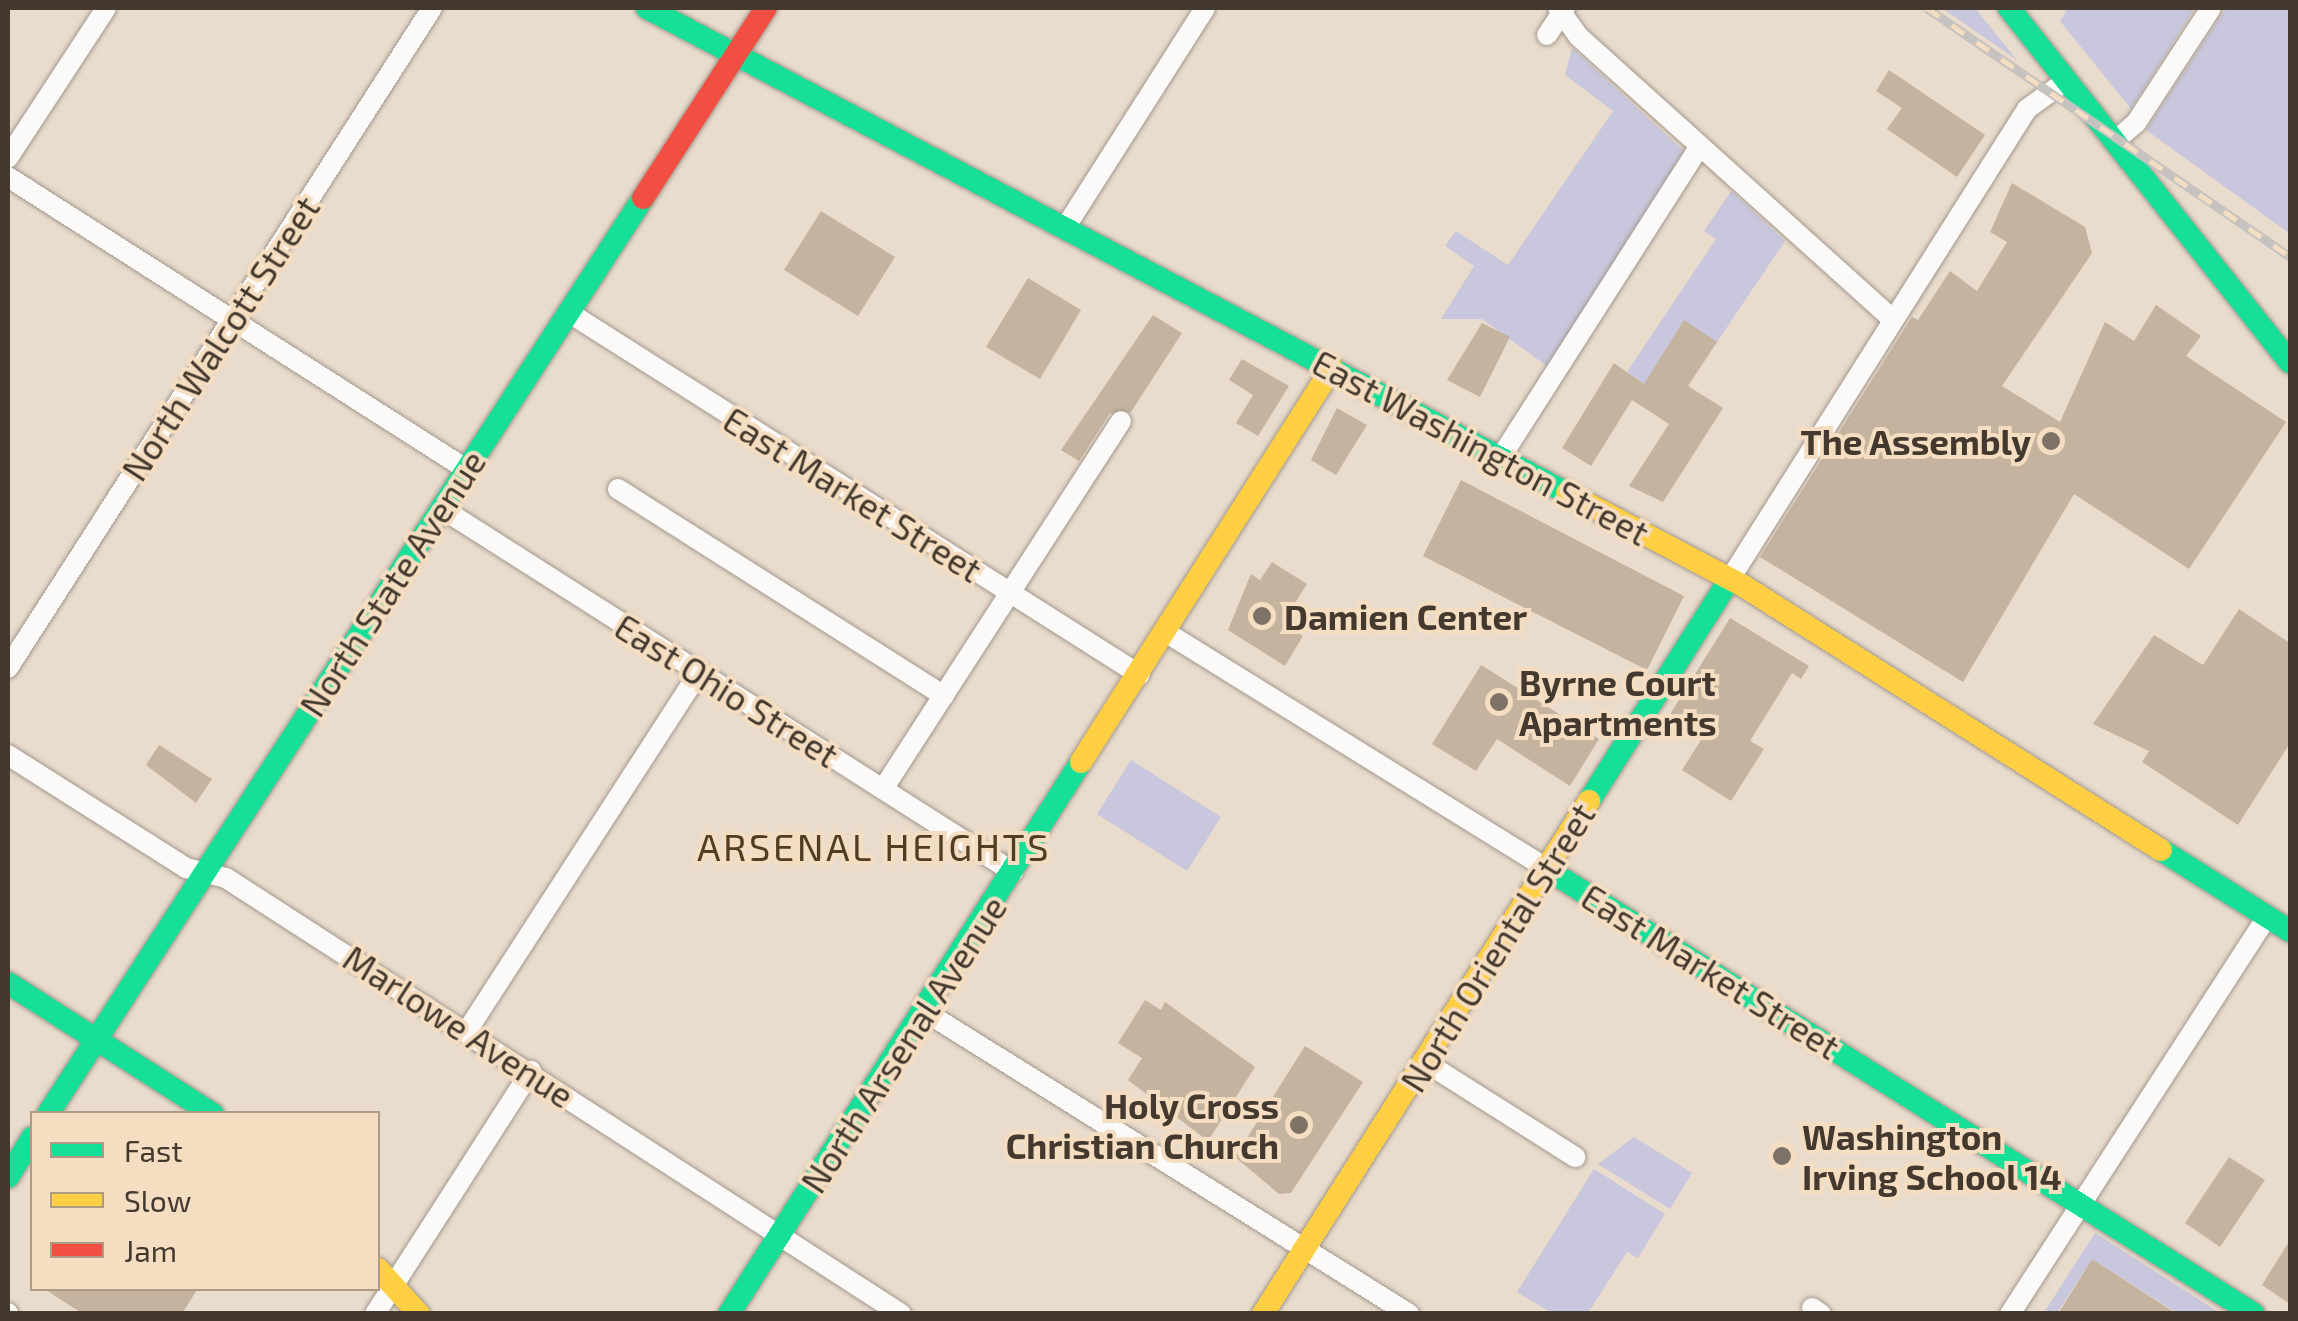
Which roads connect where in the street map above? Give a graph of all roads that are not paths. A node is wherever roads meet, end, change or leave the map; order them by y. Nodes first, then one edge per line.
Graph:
1 (106, 8) edge
2 (432, 8) edge
3 (647, 8) edge
4 (766, 8) edge
5 (1206, 8) edge
6 (2010, 8) edge
7 (2211, 8) edge
8 (1562, 9) edge
9 (1548, 35) dead end
10 (734, 54) junction
11 (2066, 80) junction
12 (2114, 141) junction
13 (1700, 146) junction
14 (8, 158) edge
15 (8, 176) edge
16 (1065, 228) junction
17 (568, 312) junction
18 (1891, 318) junction
19 (231, 320) junction
20 (2290, 362) edge
21 (1332, 368) junction
22 (1121, 421) dead end
23 (1500, 457) junction
24 (466, 469) junction
25 (618, 489) dead end
26 (441, 508) junction
27 (1730, 578) junction
28 (1008, 592) junction
29 (1167, 633) junction
30 (8, 668) edge
31 (700, 672) junction
32 (1140, 675) junction
33 (944, 696) junction
34 (8, 755) edge
35 (883, 789) junction
36 (1547, 869) junction
37 (205, 872) junction
38 (1013, 872) junction
39 (2267, 916) junction
40 (2290, 931) edge
41 (8, 983) edge
42 (924, 1011) junction
43 (467, 1031) junction
44 (96, 1040) junction
45 (1425, 1062) junction
46 (530, 1071) junction
47 (50, 1111) edge
48 (208, 1111) edge
49 (30, 1141) edge
50 (1575, 1157) dead end
51 (8, 1177) edge
52 (2080, 1204) junction
53 (780, 1234) junction
54 (1304, 1249) junction
55 (385, 1277) edge
56 (375, 1314) edge
57 (419, 1314) edge
58 (729, 1314) edge
59 (901, 1314) edge
60 (1263, 1314) edge
61 (1409, 1314) edge
62 (2010, 1314) edge
63 (2254, 1314) edge

1 - 14 street
2 - 19 street, North Walcott Street
3 - 10 street, East Washington Street
4 - 10 street, North State Avenue
5 - 16 street
6 - 11 street
7 - 12 street
8 - 9 street
8 - 13 street
10 - 16 street, East Washington Street
10 - 17 street, North State Avenue
11 - 12 street
11 - 18 street
12 - 20 street
13 - 18 street
13 - 23 street
15 - 19 street
16 - 21 street, East Washington Street
17 - 24 street, North State Avenue
17 - 28 street, East Market Street
18 - 27 street
19 - 24 street
19 - 30 street, North Walcott Street
21 - 23 street, East Washington Street
21 - 29 street, North Arsenal Avenue
22 - 28 street
23 - 27 street, East Washington Street
24 - 26 street, North State Avenue
25 - 33 street
26 - 31 street, East Ohio Street
26 - 37 street, North State Avenue
27 - 36 street, North Oriental Street
27 - 39 street, East Washington Street
28 - 32 street, East Market Street
28 - 33 street
29 - 32 street, North Arsenal Avenue
29 - 36 street, East Market Street
31 - 35 street, East Ohio Street
31 - 43 street
32 - 38 street, North Arsenal Avenue
33 - 35 street
34 - 37 street, Marlowe Avenue
35 - 38 street, East Ohio Street
36 - 45 street, North Oriental Street
36 - 52 street, East Market Street
37 - 43 street, Marlowe Avenue
37 - 44 street, North State Avenue
38 - 42 street, North Arsenal Avenue
39 - 40 street, East Washington Street
39 - 52 street
41 - 44 street
42 - 53 street, North Arsenal Avenue
42 - 54 street
43 - 46 street, Marlowe Avenue
44 - 47 street, North State Avenue
44 - 48 street
45 - 50 street
45 - 54 street, North Oriental Street
46 - 53 street, Marlowe Avenue
46 - 55 street
49 - 51 street
52 - 62 street
52 - 63 street, East Market Street
53 - 58 street, North Arsenal Avenue
53 - 59 street, Marlowe Avenue
54 - 60 street, North Oriental Street
54 - 61 street
55 - 56 street
55 - 57 street

